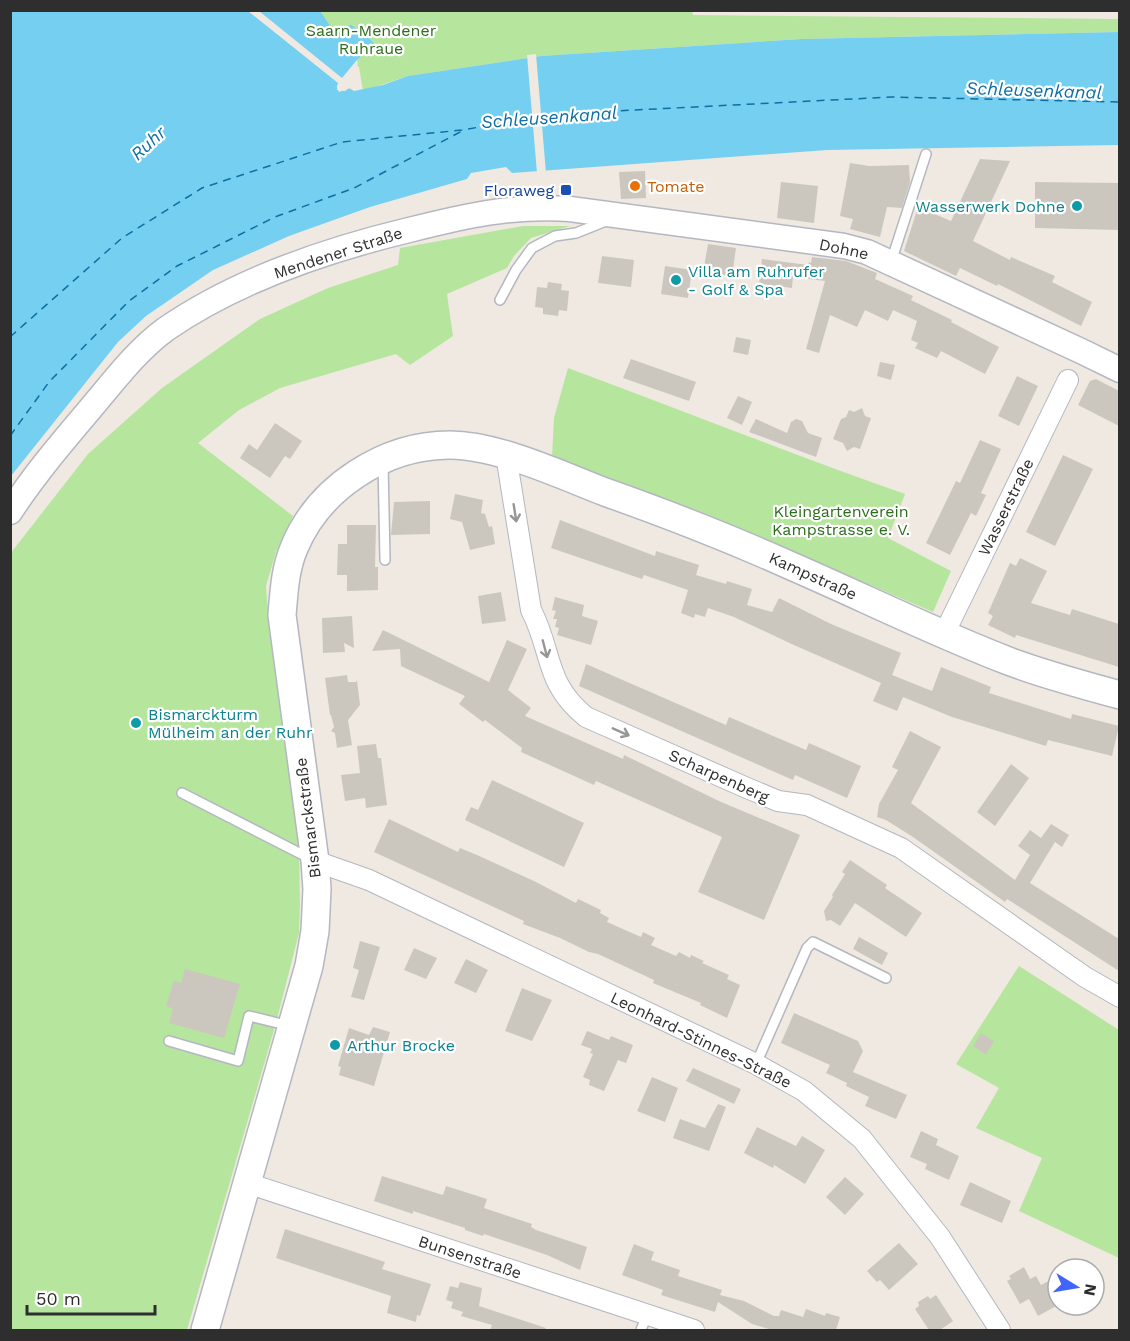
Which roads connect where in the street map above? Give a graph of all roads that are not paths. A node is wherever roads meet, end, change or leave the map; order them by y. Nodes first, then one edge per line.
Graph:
1 (926, 154) dead end
2 (545, 208) joint
3 (620, 215) junction
4 (891, 262) junction
5 (500, 300) dead end
6 (1119, 370) edge
7 (1068, 380) dead end
8 (506, 455) junction
9 (383, 460) junction
10 (10, 512) edge
11 (385, 561) dead end
12 (944, 634) junction
13 (1119, 695) edge
14 (182, 793) dead end
15 (315, 861) junction
16 (886, 978) dead end
17 (1119, 997) edge
18 (293, 1027) junction
19 (169, 1041) dead end
20 (756, 1064) junction
21 (247, 1183) junction
22 (644, 1323) edge
23 (205, 1330) edge
24 (694, 1330) edge
25 (1000, 1330) edge

1 - 4 lane
2 - 3 street, Dohne
2 - 10 street, Mendener Straße
3 - 4 street, Dohne
3 - 5 lane
4 - 6 street, Dohne
7 - 12 street, Wasserstraße
8 - 9 main road, Bismarckstraße
8 - 12 main road, Kampstraße
8 -> 17 street, Scharpenberg
9 - 11 lane
9 - 15 main road, Bismarckstraße
12 - 13 main road, Kampstraße
14 - 15 lane
15 - 18 main road, Bismarckstraße
15 - 20 street, Leonhard-Stinnes-Straße
16 - 20 lane
18 - 19 lane
18 - 21 main road, Bismarckstraße
20 - 25 street, Leonhard-Stinnes-Straße
21 - 22 street, Bunsenstraße
21 - 23 main road, Bismarckstraße
22 - 24 street, Bunsenstraße

